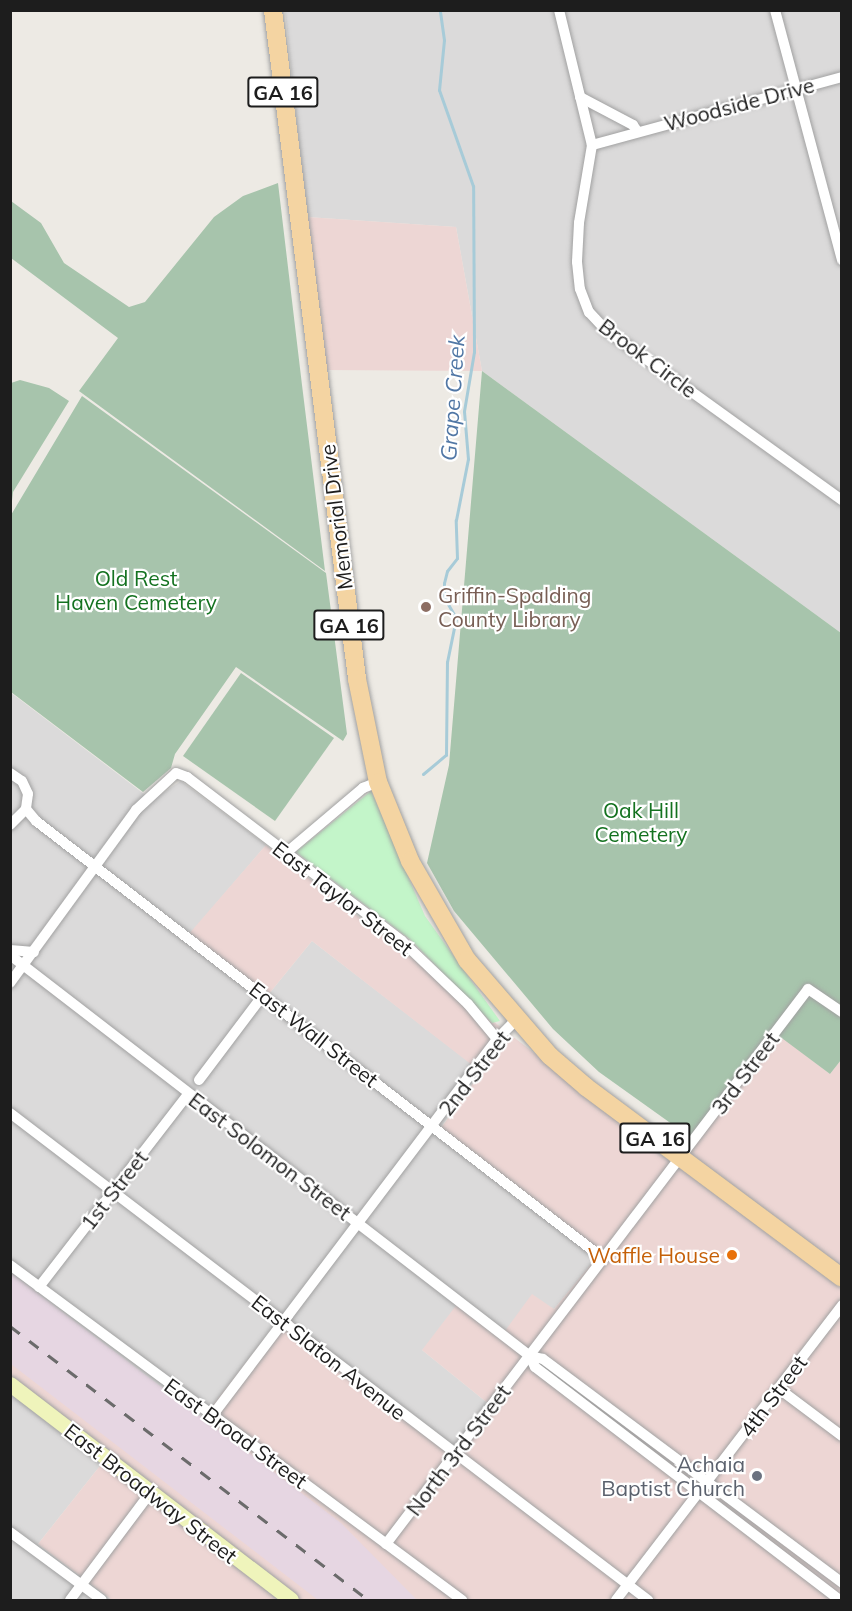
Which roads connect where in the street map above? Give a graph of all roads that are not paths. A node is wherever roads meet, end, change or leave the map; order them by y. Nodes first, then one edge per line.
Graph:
1 (273, 10) edge
2 (559, 10) edge
3 (775, 10) edge
4 (842, 77) edge
5 (796, 88) junction
6 (580, 97) junction
7 (637, 131) junction
8 (592, 145) junction
9 (842, 260) edge
10 (824, 488) junction
11 (842, 488) edge
12 (842, 500) edge
13 (10, 773) edge
14 (378, 782) junction
15 (26, 809) junction
16 (10, 825) edge
17 (286, 853) junction
18 (95, 867) junction
19 (10, 950) edge
20 (34, 952) junction
21 (10, 955) edge
22 (24, 966) junction
23 (10, 983) edge
24 (263, 995) junction
25 (842, 1012) edge
26 (516, 1020) junction
27 (497, 1039) junction
28 (199, 1080) dead end
29 (188, 1094) junction
30 (10, 1113) edge
31 (432, 1125) junction
32 (681, 1157) junction
33 (113, 1191) junction
34 (358, 1222) junction
35 (604, 1258) junction
36 (10, 1265) edge
37 (842, 1278) edge
38 (39, 1287) junction
39 (842, 1305) edge
40 (283, 1320) junction
41 (530, 1356) junction
42 (10, 1384) edge
43 (778, 1388) junction
44 (212, 1416) junction
45 (842, 1436) edge
46 (455, 1455) junction
47 (709, 1482) junction
48 (150, 1493) junction
49 (700, 1494) junction
50 (10, 1532) edge
51 (386, 1544) junction
52 (842, 1583) edge
53 (81, 1585) junction
54 (629, 1586) junction
55 (70, 1600) edge
56 (102, 1600) edge
57 (291, 1600) edge
58 (462, 1600) edge
59 (616, 1600) edge
60 (648, 1600) edge
61 (840, 1600) edge

1 - 14 main road, Memorial Drive / GA 16
2 - 6 street, Brook Circle
3 - 5 street
4 - 5 street, Woodside Drive
5 - 7 street, Woodside Drive
5 - 9 street
6 - 7 street, Woodside Drive
6 - 8 street, Brook Circle
7 - 8 street, Woodside Drive
8 - 10 street, Brook Circle
10 - 11 street
10 - 12 street, Brook Circle
13 - 15 street
14 - 17 street
14 - 26 main road, Memorial Drive / GA 16
15 - 16 street
15 - 18 street, East Wall Street
17 - 18 street, East Taylor Street
17 - 27 street, East Taylor Street
18 - 20 street
18 - 24 street, East Wall Street
19 - 20 street
20 - 22 street
21 - 22 street, East Solomon Street
22 - 23 street
22 - 29 street, East Solomon Street
24 - 28 street
24 - 31 street, East Wall Street
25 - 32 street, 3rd Street
26 - 27 street, 2nd Street
26 - 32 main road, GA 16
27 - 31 street, 2nd Street
29 - 33 street, 1st Street
29 - 34 street, East Solomon Street
30 - 33 street, East Slaton Avenue
31 - 34 street, 2nd Street
31 - 35 street, East Wall Street
32 - 35 street, 3rd Street
32 - 37 main road, GA 16
33 - 38 street, 1st Street
33 - 40 street, East Slaton Avenue
34 - 40 street, 2nd Street
34 - 41 street, East Solomon Street
35 - 41 street, North 3rd Street
36 - 38 street, East Broad Street
38 - 44 street, East Broad Street
39 - 43 street, 4th Street
40 - 44 street
40 - 46 street, East Slaton Avenue
41 - 46 street, North 3rd Street
41 - 47 street, East Solomon Street
41 - 49 street, East Solomon Street
42 - 48 main road, East Broadway Street
43 - 45 street
43 - 47 street, 4th Street
44 - 51 street, East Broad Street
46 - 51 street, North 3rd Street
46 - 54 street, East Slaton Avenue
47 - 49 street, 4th Street
47 - 52 street, East Solomon Street
48 - 53 street
48 - 57 main road, East Broadway Street
49 - 54 street, 4th Street
49 - 61 street, East Solomon Street
50 - 53 street
51 - 58 street, East Broad Street
53 - 55 street
53 - 56 street
54 - 59 street, 4th Street
54 - 60 street, East Slaton Avenue

